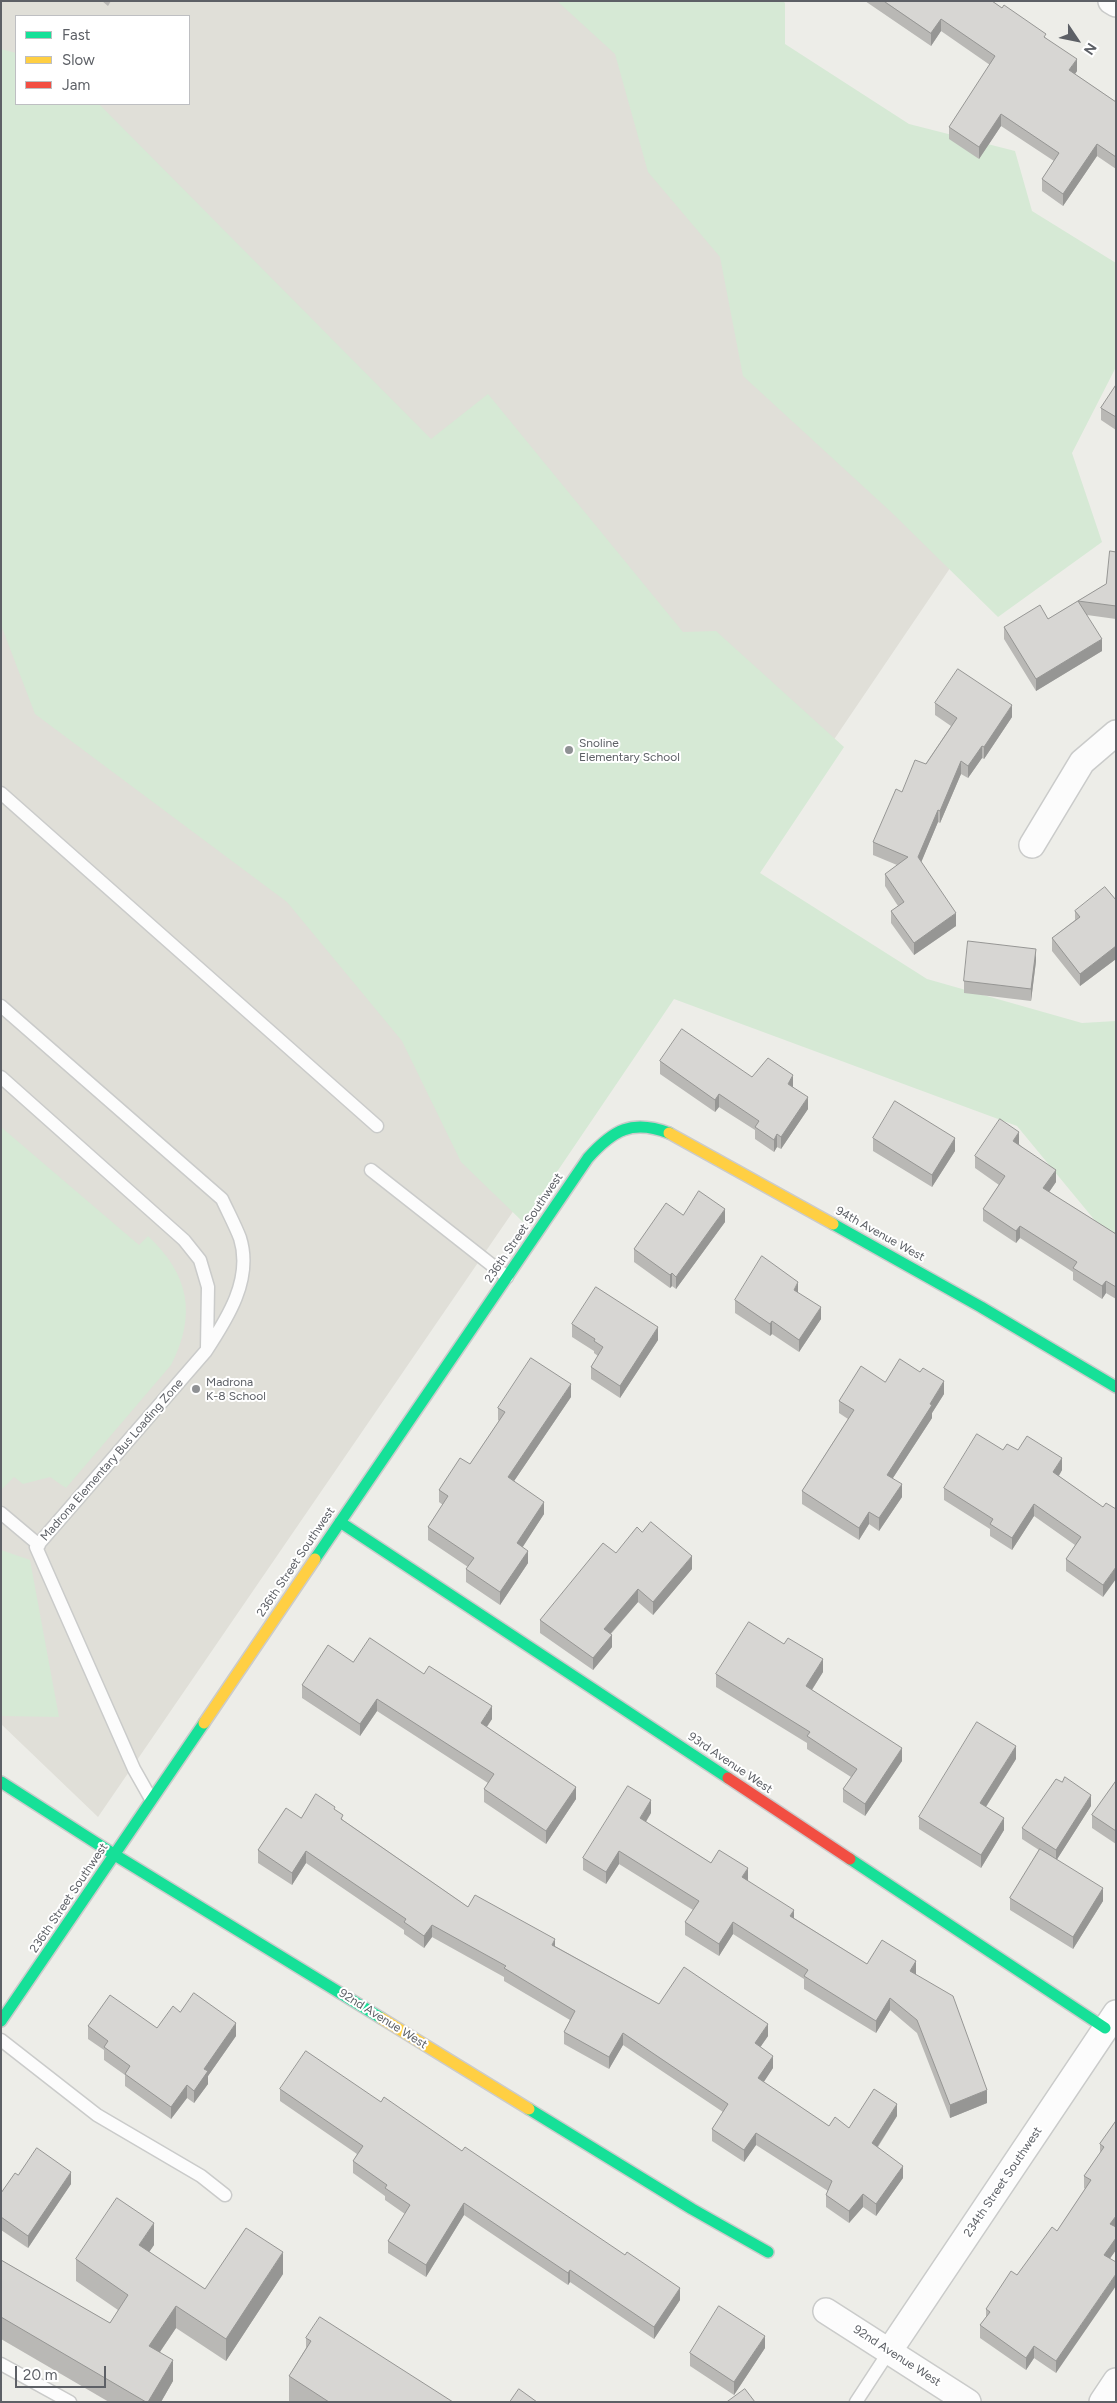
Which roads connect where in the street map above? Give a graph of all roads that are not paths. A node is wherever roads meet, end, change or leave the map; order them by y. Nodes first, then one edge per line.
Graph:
1 (1111, 1) edge
2 (1116, 4) edge
3 (1116, 733) edge
4 (1, 793) edge
5 (1032, 846) dead end
6 (1, 1006) edge
7 (1, 1077) edge
8 (377, 1126) dead end
9 (623, 1128) joint
10 (371, 1170) dead end
11 (507, 1277) junction
12 (206, 1351) junction
13 (1116, 1387) edge
14 (1, 1513) edge
15 (340, 1522) junction
16 (39, 1545) junction
17 (1, 1782) edge
18 (151, 1799) junction
19 (115, 1855) junction
20 (1111, 2020) edge
21 (1, 2021) edge
22 (1, 2040) edge
23 (225, 2195) dead end
24 (768, 2252) dead end
25 (826, 2311) dead end
26 (890, 2350) junction
27 (1, 2364) edge
28 (1116, 2381) edge
29 (70, 2402) edge
30 (856, 2402) edge
31 (968, 2402) edge
32 (1102, 2402) edge

1 - 2 street
3 - 5 street
4 - 8 lane
6 - 12 lane, Madrona Elementary Bus Loading Zone
7 - 12 lane
9 - 11 street, 236th Street Southwest
9 - 13 street, 94th Avenue West
10 - 11 lane
11 - 15 street, 236th Street Southwest
12 - 16 lane, Madrona Elementary Bus Loading Zone
14 - 16 lane
15 - 18 street, 236th Street Southwest
15 - 20 street, 93rd Avenue West
16 - 18 lane, Madrona Elementary Bus Loading Zone
17 - 19 street, 92nd Avenue West
18 - 19 street, 236th Street Southwest
19 - 21 street, 236th Street Southwest
19 - 24 street, 92nd Avenue West
20 - 26 street, 234th Street Southwest
22 - 23 lane
25 - 26 street, 92nd Avenue West
26 - 30 lane
26 - 31 street, 92nd Avenue West
27 - 29 lane
28 - 32 street

